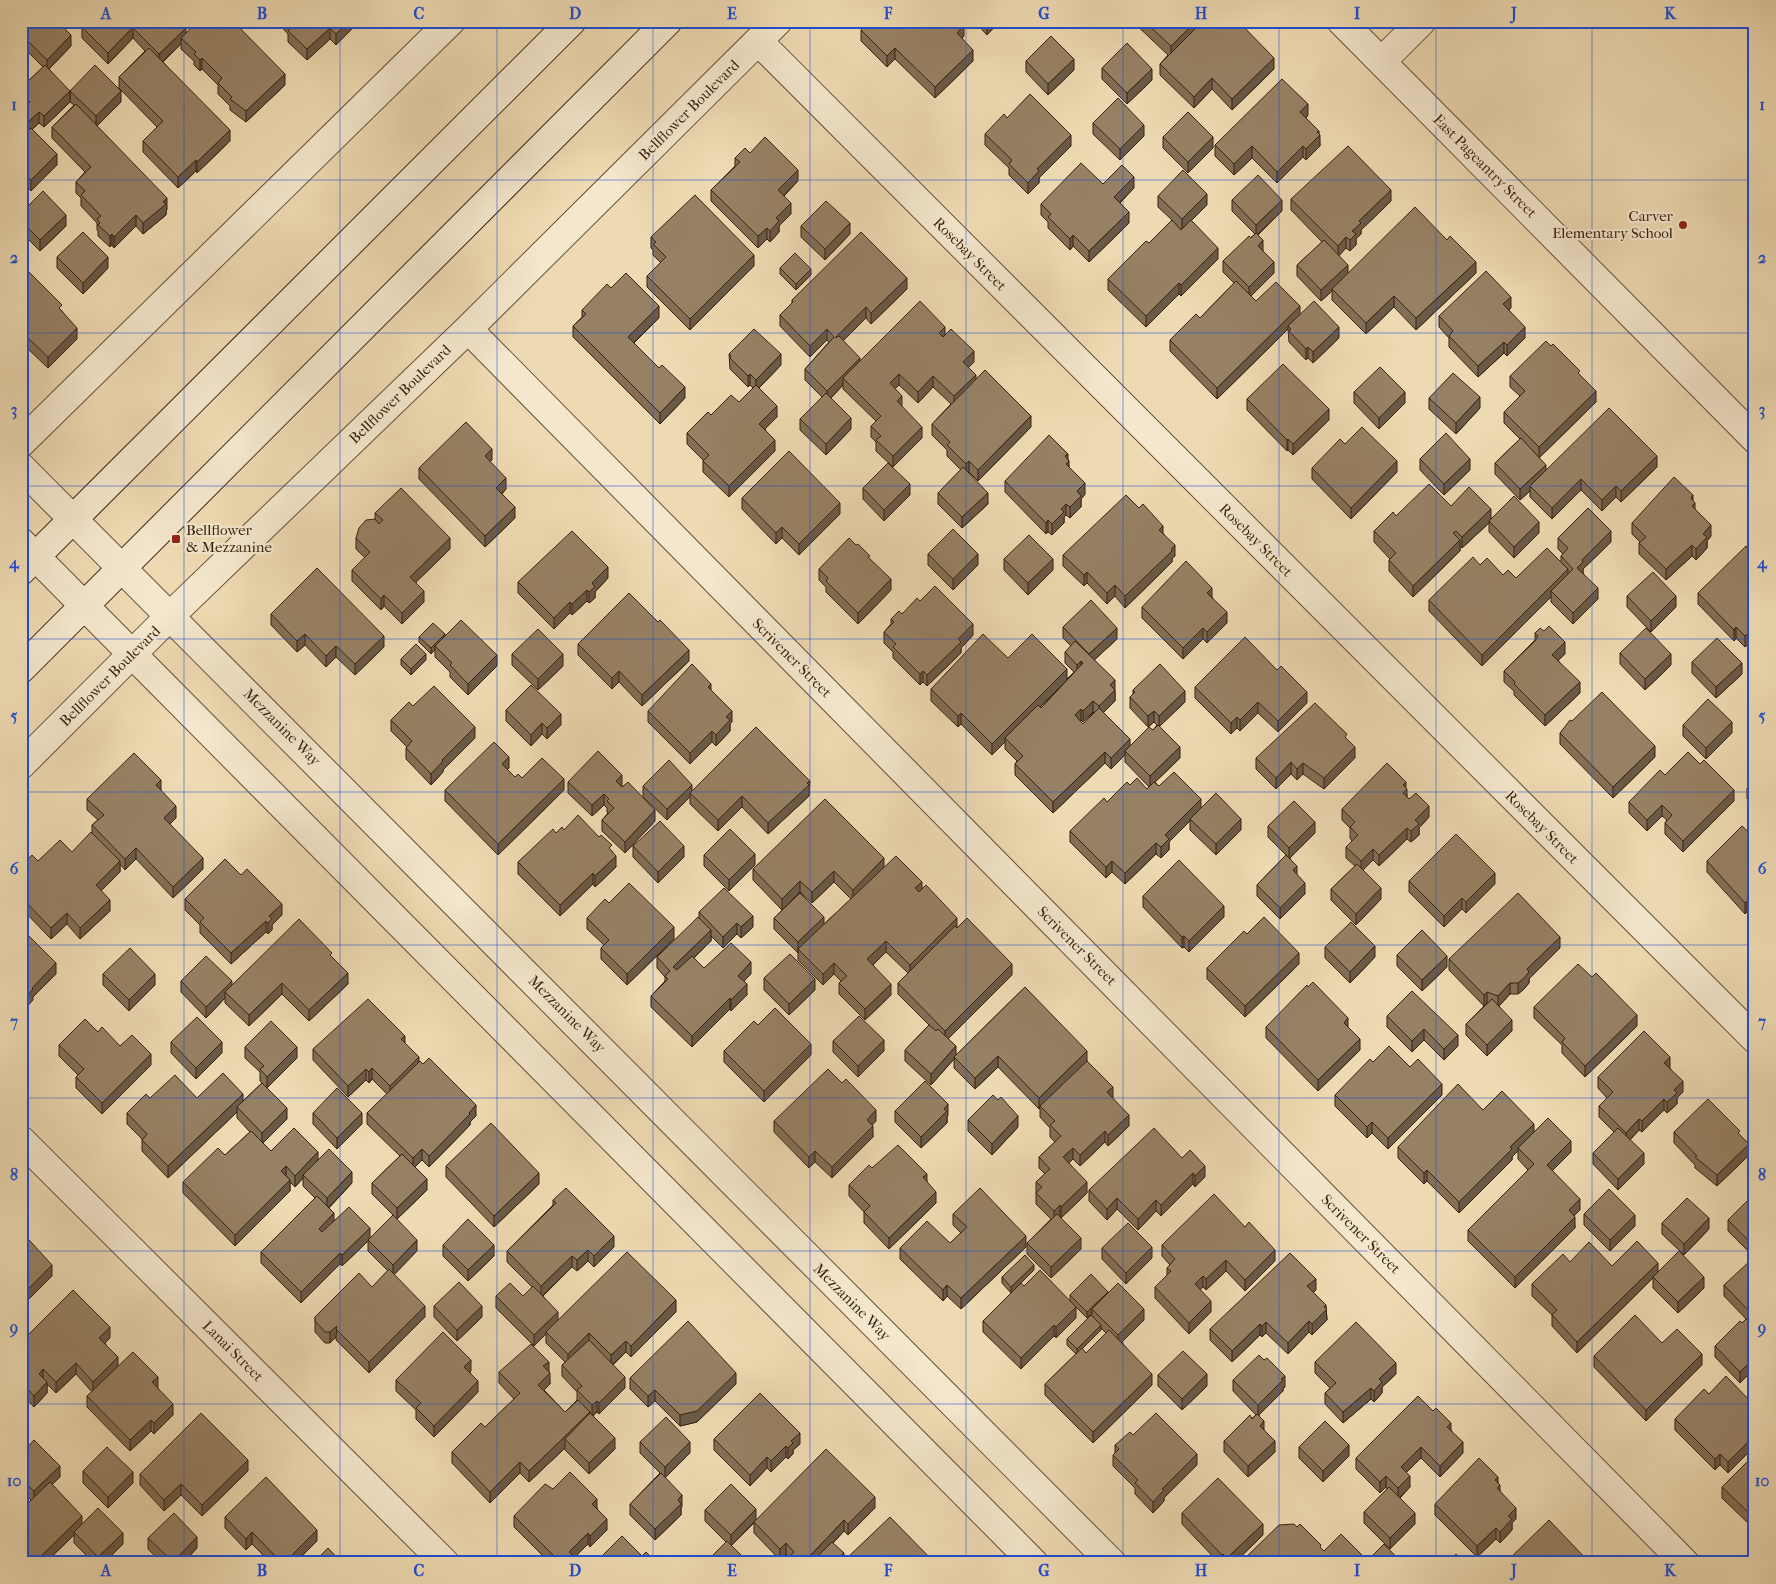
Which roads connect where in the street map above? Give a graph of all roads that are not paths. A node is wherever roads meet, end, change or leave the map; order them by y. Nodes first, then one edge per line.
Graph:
1 (451, 21) edge
2 (572, 21) edge
3 (668, 21) edge
4 (778, 21) edge
5 (1341, 21) edge
6 (1422, 21) edge
7 (758, 41) junction
8 (1382, 61) junction
9 (468, 329) junction
10 (1755, 439) edge
11 (21, 444) edge
12 (21, 467) edge
13 (73, 519) junction
14 (26, 556) edge
15 (124, 568) junction
16 (85, 606) junction
17 (170, 616) junction
18 (133, 653) junction
19 (21, 669) edge
20 (21, 765) edge
21 (1755, 1039) edge
22 (21, 1140) edge
23 (445, 1563) edge
24 (1034, 1563) edge
25 (1112, 1563) edge
26 (1685, 1563) edge

1 - 11 street
2 - 13 street
3 - 15 street
4 - 7 street, Bellflower Boulevard
5 - 8 street, East Pageantry Street
6 - 8 street
7 - 9 street, Bellflower Boulevard
7 - 21 street, Rosebay Street
8 - 10 street, East Pageantry Street
9 - 17 street, Bellflower Boulevard
9 - 26 street, Scrivener Street
12 - 13 street, Mezzanine Way
13 - 14 street
13 - 15 street, Mezzanine Way
14 - 16 street
15 - 16 street
15 - 17 street, Mezzanine Way
16 - 18 street
16 - 19 street
17 - 18 street, Bellflower Boulevard
17 - 25 street, Mezzanine Way
18 - 20 street, Bellflower Boulevard
18 - 24 street
22 - 23 street, Lanai Street

